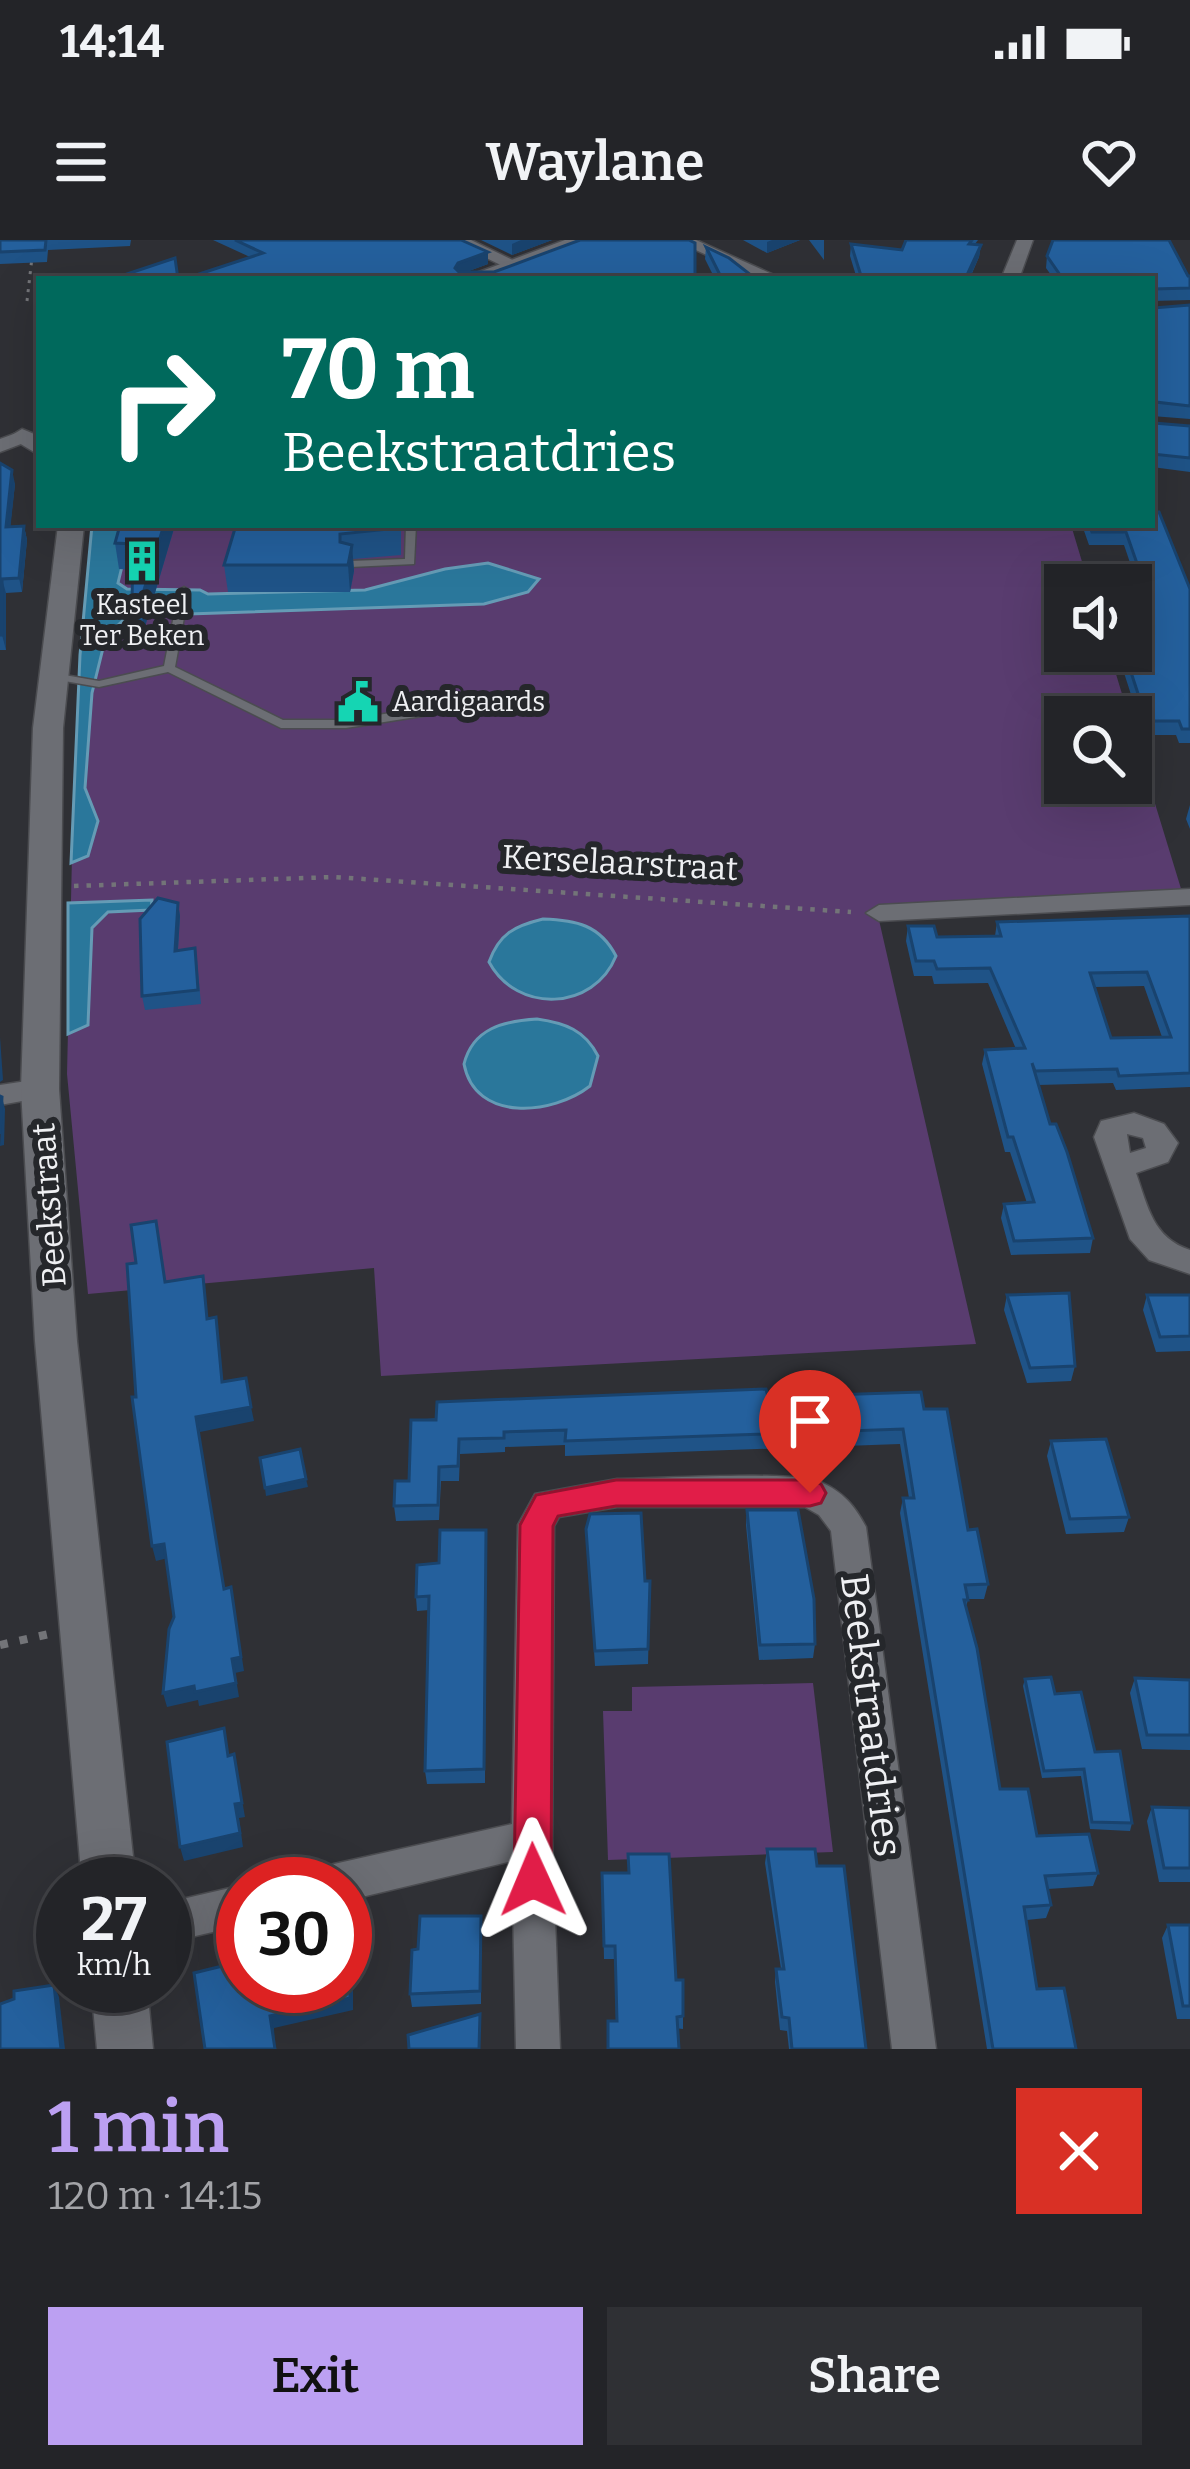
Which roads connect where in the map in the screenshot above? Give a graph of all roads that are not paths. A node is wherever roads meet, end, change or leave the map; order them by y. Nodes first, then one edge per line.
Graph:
1 (457, 240) edge
2 (586, 240) edge
3 (682, 240) edge
4 (1025, 240) edge
5 (513, 264) junction
6 (479, 276) edge
7 (767, 276) edge
8 (1011, 276) edge
9 (71, 528) edge
10 (411, 528) edge
11 (350, 564) edge
12 (184, 590) dead end
13 (169, 668) junction
14 (53, 676) junction
15 (434, 710) dead end
16 (1190, 897) edge
17 (879, 913) road end
18 (20, 1092) edge
19 (1121, 1167) dead end
20 (1190, 1262) edge
21 (532, 1838) junction
22 (106, 1857) edge
23 (372, 1875) edge
24 (122, 2013) edge
25 (125, 2049) edge
26 (538, 2049) edge
27 (914, 2049) edge

1 - 5 street
2 - 5 street
3 - 7 street
4 - 8 street
5 - 6 street
9 - 14 street, Beekstraat
10 - 11 lane
12 - 13 lane
13 - 14 lane
13 - 15 lane
14 - 18 street, Beekstraat
16 - 17 street
18 - 22 street, Beekstraat
19 - 20 street
21 - 23 street
21 - 26 street, Beekstraatdries
21 - 27 street, Beekstraatdries
24 - 25 street

